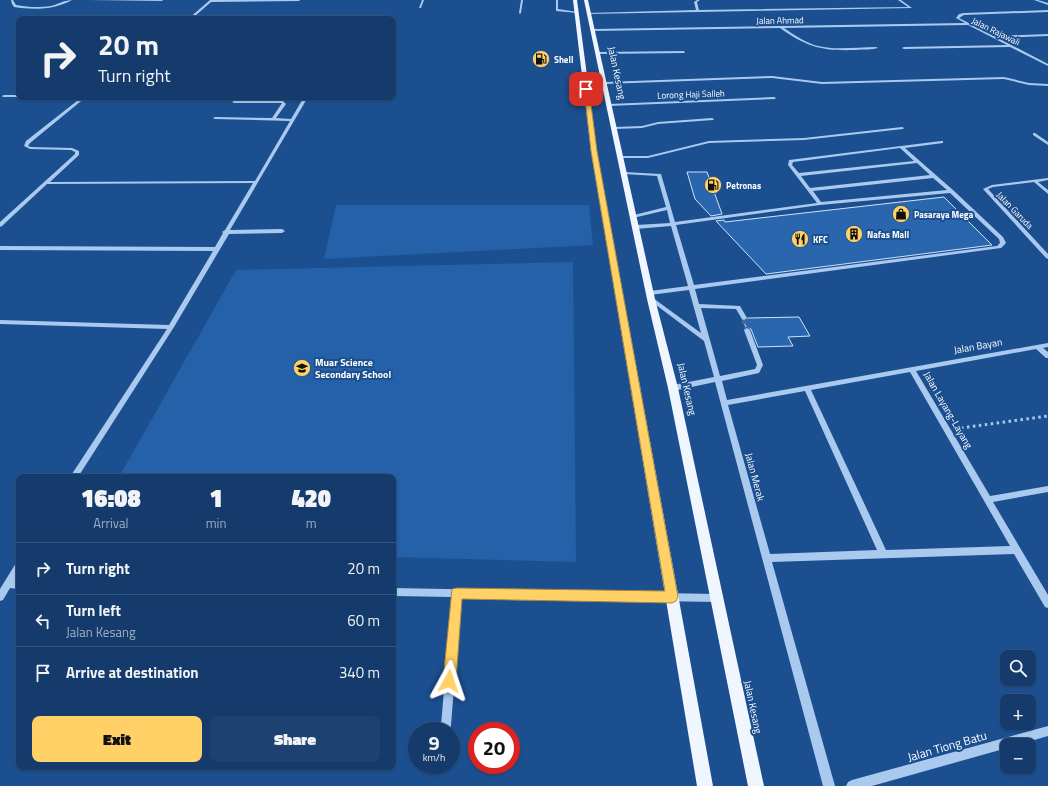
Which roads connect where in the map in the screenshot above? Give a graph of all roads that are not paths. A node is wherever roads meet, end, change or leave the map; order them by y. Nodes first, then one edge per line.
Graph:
1 (12, 0) edge
2 (71, 0) edge
3 (90, 0) edge
4 (162, 0) edge
5 (212, 0) edge
6 (423, 0) edge
7 (522, 0) edge
8 (557, 0) edge
9 (575, 0) edge
10 (586, 0) edge
11 (699, 0) edge
12 (898, 0) edge
13 (1035, 0) edge
14 (299, 1) dead end
15 (1048, 4) edge
16 (420, 7) dead end
17 (698, 11) junction
18 (1048, 11) edge
19 (575, 12) junction
20 (520, 13) dead end
21 (589, 13) junction
22 (192, 16) edge
23 (967, 24) junction
24 (780, 27) junction
25 (593, 30) junction
26 (1048, 35) edge
27 (993, 37) junction
28 (1010, 46) junction
29 (876, 48) dead end
30 (904, 48) dead end
31 (684, 52) dead end
32 (598, 53) junction
33 (1048, 64) edge
34 (604, 83) junction
35 (1048, 85) edge
36 (4, 96) dead end
37 (16, 96) edge
38 (774, 98) dead end
39 (80, 100) edge
40 (304, 100) edge
41 (234, 102) dead end
42 (609, 105) junction
43 (215, 118) dead end
44 (273, 119) junction
45 (712, 119) dead end
46 (292, 120) junction
47 (614, 128) junction
48 (902, 128) dead end
49 (1034, 134) dead end
50 (941, 142) dead end
51 (1048, 144) edge
52 (901, 148) junction
53 (621, 157) junction
54 (918, 162) junction
55 (624, 173) junction
56 (797, 175) junction
57 (934, 176) junction
58 (1048, 179) edge
59 (1035, 181) junction
60 (255, 182) junction
61 (46, 183) junction
62 (809, 190) junction
63 (951, 191) junction
64 (1048, 193) edge
65 (820, 204) junction
66 (668, 208) junction
67 (634, 216) junction
68 (673, 224) junction
69 (0, 225) edge
70 (636, 227) junction
71 (282, 231) dead end
72 (225, 232) junction
73 (0, 248) edge
74 (215, 249) junction
75 (1048, 257) edge
76 (692, 288) junction
77 (650, 296) junction
78 (697, 306) junction
79 (744, 318) tunnel mouth
80 (0, 322) edge
81 (171, 327) junction
82 (747, 330) tunnel mouth
83 (707, 341) junction
84 (1048, 345) edge
85 (1038, 347) junction
86 (1048, 356) edge
87 (912, 370) junction
88 (718, 379) junction
89 (673, 388) junction
90 (807, 388) junction
91 (725, 403) junction
92 (76, 474) edge
93 (1048, 489) edge
94 (988, 500) junction
95 (1017, 550) junction
96 (883, 554) junction
97 (767, 558) junction
98 (16, 571) edge
99 (9, 584) junction
100 (16, 585) edge
101 (396, 592) edge
102 (457, 593) junction
103 (672, 597) junction
104 (0, 598) edge
105 (716, 598) junction
106 (1048, 604) edge
107 (446, 722) edge
108 (1048, 731) edge
109 (705, 786) edge
110 (756, 786) edge
111 (829, 786) edge
112 (852, 786) edge

1 - 2 street
3 - 4 street
5 - 14 street
5 - 22 street
6 - 16 street
7 - 20 street
8 - 19 street
9 - 19 main road
10 - 21 main road, Jalan Kesang
11 - 17 street
12 - 17 street
13 - 15 street
17 - 21 street
18 - 23 street, Jalan Rajawali
19 - 103 main road
21 - 25 main road, Jalan Kesang
23 - 24 street, Jalan Ahmad
23 - 27 street, Jalan Rajawali
24 - 25 street, Jalan Ahmad
24 - 29 street
25 - 32 main road, Jalan Kesang
26 - 27 street
27 - 28 street, Jalan Rajawali
28 - 30 street
28 - 33 street, Jalan Rajawali
31 - 32 street
32 - 34 main road, Jalan Kesang
34 - 35 street
34 - 42 main road, Jalan Kesang
36 - 37 street
38 - 42 street, Lorong Haji Salleh
39 - 61 street
40 - 46 street
41 - 44 street
42 - 47 main road, Jalan Kesang
43 - 44 street
44 - 46 street
45 - 47 street
46 - 60 street
47 - 53 main road, Jalan Kesang
48 - 53 street
49 - 51 street
50 - 52 street
52 - 54 street
52 - 56 street
53 - 55 main road, Jalan Kesang
54 - 56 street
54 - 57 street
55 - 66 street, Jalan Merak
55 - 67 main road, Jalan Kesang
56 - 62 street
57 - 62 street
57 - 63 street
58 - 59 street
59 - 64 street
59 - 75 street, Jalan Garuda
60 - 61 street
60 - 72 street
61 - 69 street
62 - 65 street
63 - 65 street
63 - 76 street
65 - 68 street
66 - 67 street
66 - 68 street, Jalan Merak
67 - 70 main road, Jalan Kesang
68 - 70 street
68 - 76 street, Jalan Merak
70 - 77 main road, Jalan Kesang
71 - 72 street
72 - 74 street
73 - 74 street
74 - 81 street
76 - 77 street
76 - 78 street, Jalan Merak
77 - 83 street
77 - 89 main road, Jalan Kesang
78 - 79 street
78 - 83 street, Jalan Merak
80 - 81 street
81 - 92 street
82 - 88 street
83 - 88 street, Jalan Merak
84 - 85 street, Jalan Bayan
85 - 86 street
85 - 87 street, Jalan Bayan
87 - 90 street, Jalan Layang-Layang
87 - 94 street, Jalan Layang-Layang
88 - 89 street
88 - 91 street, Jalan Merak
89 - 105 main road, Jalan Kesang
90 - 91 street, Jalan Layang-Layang
90 - 96 street
91 - 97 street, Jalan Merak
93 - 94 street
94 - 95 street, Jalan Layang-Layang
95 - 96 street
95 - 106 street, Jalan Layang-Layang
96 - 97 street
97 - 111 street, Jalan Merak
98 - 99 street
99 - 100 street
99 - 104 street
101 - 102 street
102 - 103 street
102 - 107 street
103 - 105 street
103 - 109 main road
105 - 110 main road, Jalan Kesang
108 - 112 street, Jalan Tiong Batu

